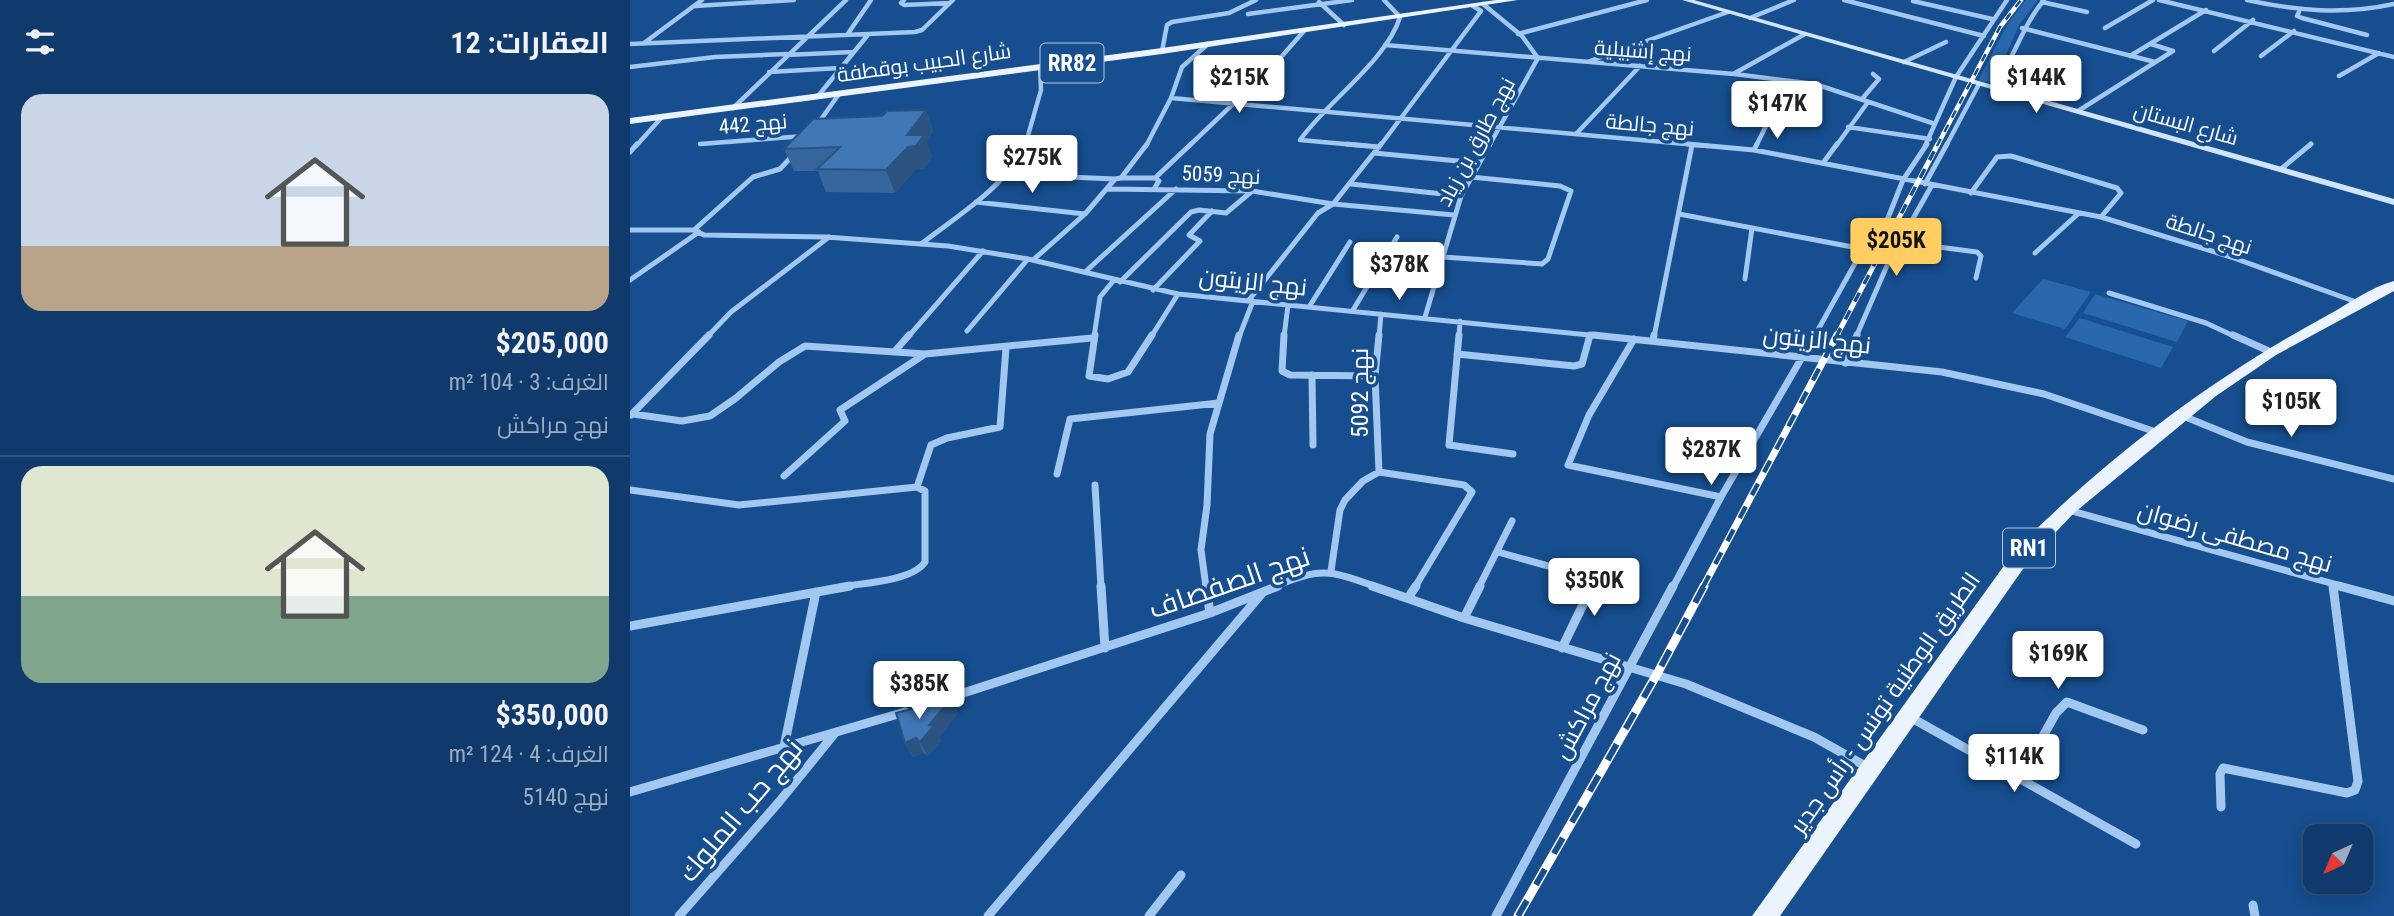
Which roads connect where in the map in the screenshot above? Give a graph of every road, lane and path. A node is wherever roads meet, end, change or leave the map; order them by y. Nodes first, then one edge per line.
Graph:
1 (702, 0) edge
2 (794, 0) edge
3 (846, 0) edge
4 (871, 0) edge
5 (904, 0) edge
6 (1256, 0) edge
7 (1317, 0) edge
8 (1352, 0) edge
9 (1384, 0) edge
10 (1514, 0) edge
11 (1647, 0) edge
12 (1686, 0) edge
13 (1794, 0) edge
14 (1844, 0) edge
15 (2007, 0) edge
16 (2153, 0) edge
17 (2159, 0) edge
18 (2250, 0) edge
19 (951, 1) edge
20 (1913, 1) edge
21 (2043, 1) edge
22 (1321, 4) junction
23 (2394, 4) edge
24 (1478, 5) junction
25 (695, 6) junction
26 (2206, 10) junction
27 (1728, 12) junction
28 (2088, 12) dead end
29 (2299, 12) junction
30 (1248, 14) dead end
31 (1400, 17) junction
32 (1750, 18) junction
33 (1992, 19) junction
34 (2253, 20) junction
35 (1344, 25) junction
36 (2022, 28) junction
37 (2105, 28) dead end
38 (1304, 31) junction
39 (2294, 31) junction
40 (1518, 33) junction
41 (1805, 34) junction
42 (808, 35) junction
43 (847, 35) junction
44 (2367, 35) dead end
45 (867, 36) junction
46 (1984, 36) junction
47 (1945, 42) dead end
48 (644, 43) junction
49 (630, 44) edge
50 (1208, 44) junction
51 (2151, 44) junction
52 (1385, 45) junction
53 (1162, 51) junction
54 (1450, 51) junction
55 (2214, 51) dead end
56 (853, 52) junction
57 (2379, 53) junction
58 (786, 55) junction
59 (2130, 56) junction
60 (2261, 56) dead end
61 (2394, 57) edge
62 (1538, 58) junction
63 (1586, 62) junction
64 (1904, 62) junction
65 (2155, 62) junction
66 (1640, 66) junction
67 (630, 67) edge
68 (1040, 67) junction
69 (841, 68) junction
70 (769, 72) junction
71 (1734, 74) junction
72 (1872, 74) dead end
73 (2003, 76) junction
74 (2339, 76) dead end
75 (1956, 77) junction
76 (1803, 83) junction
77 (1979, 84) junction
78 (1993, 87) junction
79 (839, 94) junction
80 (818, 96) junction
81 (1171, 98) junction
82 (2032, 98) junction
83 (1862, 99) junction
84 (1868, 102) junction
85 (1234, 103) junction
86 (733, 108) junction
87 (2078, 111) junction
88 (1323, 112) junction
89 (1783, 116) dead end
90 (662, 117) junction
91 (1400, 118) junction
92 (630, 121) edge
93 (1935, 124) junction
94 (1766, 126) dead end
95 (1502, 127) junction
96 (1848, 127) junction
97 (1576, 134) junction
98 (810, 136) junction
99 (1930, 139) junction
100 (2311, 144) dead end
101 (700, 145) dead end
102 (1692, 145) junction
103 (1378, 147) junction
104 (1754, 150) junction
105 (630, 152) edge
106 (1374, 153) junction
107 (1479, 163) junction
108 (1823, 163) junction
109 (2281, 169) junction
110 (1045, 176) dead end
111 (1471, 177) junction
112 (1118, 178) junction
113 (1155, 178) junction
114 (1903, 180) junction
115 (1351, 184) junction
116 (1929, 185) junction
117 (1154, 188) junction
118 (1176, 189) junction
119 (1107, 190) junction
120 (1252, 191) junction
121 (1971, 193) junction
122 (1461, 196) junction
123 (976, 202) junction
124 (2394, 202) edge
125 (1333, 204) junction
126 (1212, 211) junction
127 (2079, 213) junction
128 (1679, 214) junction
129 (1085, 215) junction
130 (1454, 215) junction
131 (2101, 217) junction
132 (1752, 228) junction
133 (630, 230) edge
134 (696, 231) junction
135 (829, 237) junction
136 (1397, 237) dead end
137 (1350, 242) dead end
138 (1900, 242) junction
139 (921, 245) junction
140 (1863, 248) junction
141 (983, 251) junction
142 (2035, 253) dead end
143 (1443, 257) junction
144 (1030, 259) junction
145 (1085, 272) junction
146 (1976, 278) dead end
147 (1745, 279) dead end
148 (630, 280) edge
149 (1117, 281) junction
150 (2394, 285) edge
151 (1153, 290) junction
152 (2109, 293) dead end
153 (1178, 294) junction
154 (1251, 301) junction
155 (2359, 303) junction
156 (1288, 305) junction
157 (1309, 307) junction
158 (1353, 310) junction
159 (1381, 314) junction
160 (1425, 317) junction
161 (1460, 321) junction
162 (967, 331) dead end
163 (1590, 335) junction
164 (1092, 338) junction
165 (1634, 339) junction
166 (1653, 341) junction
167 (1006, 348) junction
168 (895, 351) junction
169 (2271, 352) junction
170 (925, 354) junction
171 (1457, 354) junction
172 (1801, 358) junction
173 (1845, 363) junction
174 (1312, 375) junction
175 (1375, 376) junction
176 (1219, 403) junction
177 (632, 415) edge
178 (2183, 416) junction
179 (2160, 433) junction
180 (1313, 446) dead end
181 (1513, 453) dead end
182 (1379, 472) junction
183 (1057, 474) dead end
184 (784, 477) dead end
185 (2394, 479) edge
186 (1095, 485) dead end
187 (917, 487) junction
188 (630, 490) edge
189 (1721, 498) junction
190 (2067, 509) junction
191 (1512, 521) dead end
192 (1498, 552) junction
193 (1331, 571) junction
194 (2333, 584) junction
195 (1265, 589) junction
196 (816, 592) junction
197 (1408, 598) junction
198 (2394, 601) edge
199 (1210, 613) junction
200 (1464, 618) junction
201 (630, 626) edge
202 (1105, 648) junction
203 (1562, 648) junction
204 (1631, 666) junction
205 (1909, 716) junction
206 (2143, 730) dead end
207 (835, 733) junction
208 (784, 747) junction
209 (1871, 770) junction
210 (2019, 779) junction
211 (630, 792) edge
212 (2221, 807) dead end
213 (2136, 844) dead end
214 (1181, 875) dead end
215 (679, 916) edge
216 (988, 916) edge
217 (1149, 916) edge
218 (1496, 916) edge
219 (1765, 916) edge

1 - 25 street
2 - 25 street
3 - 42 street
4 - 43 street
5 - 19 street
6 - 53 street
7 - 22 street
8 - 22 street
9 - 31 street
10 - 24 main road, شارع الحبيب بوقطفة / RR82
11 - 40 street
12 - 27 main road, شارع البستان
13 - 32 street
14 - 46 street
15 - 33 street, نهج مراكش
16 - 37 street
17 - 26 street
18 - 29 street
19 - 45 street
20 - 33 street
21 - 28 street
21 - 36 street
22 - 30 street
22 - 35 street
23 - 29 street
24 - 31 main road, شارع الحبيب بوقطفة / RR82
24 - 40 street, نهج طارق بن زياد
24 - 54 street
25 - 48 street
26 - 34 street
26 - 51 street
27 - 32 main road, شارع البستان
27 - 63 street
29 - 44 street
31 - 35 main road, شارع الحبيب بوقطفة / RR82
31 - 52 street
32 - 41 main road, شارع البستان
33 - 46 street, نهج مراكش
34 - 39 street
34 - 55 street
35 - 38 main road, شارع الحبيب بوقطفة / RR82
36 - 59 street
36 - 73 street
38 - 50 main road, شارع الحبيب بوقطفة / RR82
38 - 85 street
39 - 57 street
39 - 60 street
40 - 62 street, نهج طارق بن زياد
41 - 64 main road, شارع البستان
41 - 71 street
42 - 43 street
42 - 48 street
42 - 58 street
43 - 45 street
45 - 56 street
46 - 75 street, نهج مراكش
47 - 64 street
48 - 49 street
50 - 53 main road, شارع الحبيب بوقطفة / RR82
50 - 81 street
51 - 59 street
51 - 65 street
52 - 54 street, نهج إشبيلية
52 - 88 street
53 - 68 main road, شارع الحبيب بوقطفة / RR82
54 - 62 street, نهج إشبيلية
54 - 91 street
56 - 58 street
56 - 69 street
57 - 61 street
57 - 74 street
58 - 67 street
58 - 70 street
59 - 65 street
62 - 63 street, نهج إشبيلية
62 - 95 street, نهج طارق بن زياد
63 - 66 street, نهج إشبيلية
64 - 75 main road, شارع البستان
65 - 87 street
66 - 71 street, نهج إشبيلية
66 - 97 street
68 - 79 main road, شارع الحبيب بوقطفة / RR82
68 - 123 street
69 - 70 street
69 - 80 street
70 - 86 street
71 - 76 street, نهج إشبيلية
72 - 83 street
73 - 78 street
73 - 82 main road
75 - 77 main road, شارع البستان
75 - 93 street, نهج مراكش
76 - 83 street, نهج إشبيلية
76 - 89 street
77 - 78 main road, شارع البستان
77 - 116 street
78 - 82 main road, شارع البستان
79 - 80 main road, شارع الحبيب بوقطفة / RR82
79 - 98 street
80 - 86 main road, شارع الحبيب بوقطفة / RR82
81 - 85 street, نهج جالطة
81 - 112 street
82 - 87 main road, شارع البستان
83 - 84 street, نهج إشبيلية
84 - 93 street, نهج إشبيلية
84 - 96 street
85 - 88 street, نهج جالطة
85 - 113 street
86 - 90 main road, شارع الحبيب بوقطفة / RR82
87 - 109 main road, شارع البستان
88 - 91 street, نهج جالطة
88 - 103 street
90 - 92 main road, شارع الحبيب بوقطفة / RR82
90 - 105 street
91 - 95 street, نهج جالطة
91 - 103 street
93 - 99 street, نهج مراكش
94 - 104 street
95 - 97 street, نهج جالطة
95 - 107 street, نهج طارق بن زياد
96 - 99 street
96 - 108 street
97 - 102 street, نهج جالطة
98 - 101 street, نهج 442
98 - 134 street
99 - 114 street, نهج مراكش
100 - 109 street
102 - 104 street, نهج جالطة
102 - 128 street
103 - 106 street
104 - 108 street, نهج جالطة
106 - 107 street
106 - 115 street
107 - 111 street, نهج طارق بن زياد
108 - 114 street, نهج جالطة
109 - 124 main road, شارع البستان
110 - 112 street
111 - 122 street, نهج طارق بن زياد
111 - 143 street
112 - 113 street
112 - 119 street
113 - 117 street
114 - 116 street, نهج جالطة
114 - 140 street, نهج مراكش
115 - 122 street
115 - 125 street
116 - 121 street, نهج جالطة
116 - 138 street
117 - 118 street, نهج 5059
117 - 119 street, نهج 5059
118 - 120 street, نهج 5059
118 - 145 street
119 - 129 street
120 - 125 street, نهج 5059
120 - 126 street
121 - 127 street, نهج جالطة
121 - 131 street
122 - 130 street, نهج طارق بن زياد
123 - 129 street
123 - 139 street
125 - 130 street, نهج 5059
125 - 154 street
126 - 149 street
126 - 151 street
127 - 131 street, نهج جالطة
127 - 142 street
128 - 132 street
128 - 166 street
129 - 144 street
130 - 143 street, نهج طارق بن زياد
131 - 155 street, نهج جالطة
132 - 140 street
132 - 147 street
133 - 134 street, نهج الزيتون
134 - 135 street, نهج الزيتون
134 - 148 street
135 - 139 street, نهج الزيتون
135 - 177 street
136 - 158 street
137 - 157 street
138 - 146 street
138 - 173 street
139 - 141 street, نهج الزيتون
140 - 172 street, نهج مراكش
141 - 144 street, نهج الزيتون
141 - 168 street
143 - 160 street, نهج طارق بن زياد
144 - 145 street, نهج الزيتون
144 - 162 street
145 - 149 street, نهج الزيتون
149 - 151 street, نهج الزيتون
149 - 164 street
150 - 155 main road, الطريق الوطنية تونس - رأس جدير / RN1
151 - 153 street, نهج الزيتون
152 - 169 street
153 - 154 street, نهج الزيتون
153 - 164 street
154 - 156 street, نهج الزيتون
154 - 176 street
155 - 169 main road, الطريق الوطنية تونس - رأس جدير / RN1
156 - 157 street, نهج الزيتون
156 - 174 street
157 - 158 street, نهج الزيتون
158 - 159 street, نهج الزيتون
159 - 160 street, نهج الزيتون
159 - 175 street, نهج 5092
160 - 161 street, نهج الزيتون
161 - 163 street, نهج الزيتون
161 - 171 street
163 - 165 street, نهج الزيتون
163 - 171 street
164 - 167 street
165 - 166 street, نهج الزيتون
165 - 189 street
166 - 172 street, نهج الزيتون
167 - 170 street
167 - 187 street
168 - 170 street
168 - 177 street
169 - 178 main road, الطريق الوطنية تونس - رأس جدير / RN1
170 - 184 street
171 - 181 street
172 - 173 street, نهج الزيتون
172 - 189 street, نهج مراكش
173 - 179 street, نهج الزيتون
174 - 175 street
174 - 180 street
175 - 182 street, نهج 5092
176 - 183 street
176 - 199 street
178 - 179 main road, الطريق الوطنية تونس - رأس جدير / RN1
178 - 185 street
179 - 190 main road, الطريق الوطنية تونس - رأس جدير / RN1
182 - 193 street
182 - 197 street
186 - 202 street
187 - 188 street
187 - 196 street
189 - 204 street, نهج مراكش
190 - 194 street, نهج مصطفى رضوان
190 - 205 main road, الطريق الوطنية تونس - رأس جدير / RN1
191 - 192 street
192 - 200 street
192 - 203 street
193 - 195 street, نهج الصفصاف
193 - 197 street, نهج الصفصاف
194 - 198 street, نهج مصطفى رضوان
194 - 212 street
195 - 199 street, نهج الصفصاف
195 - 216 street
196 - 201 street
196 - 208 street
197 - 200 street, نهج الصفصاف
199 - 202 street, نهج الصفصاف
200 - 203 street, نهج الصفصاف
202 - 207 street, نهج الصفصاف
203 - 204 street, نهج الصفصاف
204 - 209 street, نهج الصفصاف
204 - 218 street, نهج مراكش
205 - 209 main road, الطريق الوطنية تونس - رأس جدير / RN1
205 - 210 street
206 - 210 street
207 - 208 street, نهج الصفصاف
207 - 215 street, نهج حب الملوك
208 - 211 street, نهج الصفصاف
209 - 219 main road, الطريق الوطنية تونس - رأس جدير / RN1
210 - 213 street
214 - 217 street

